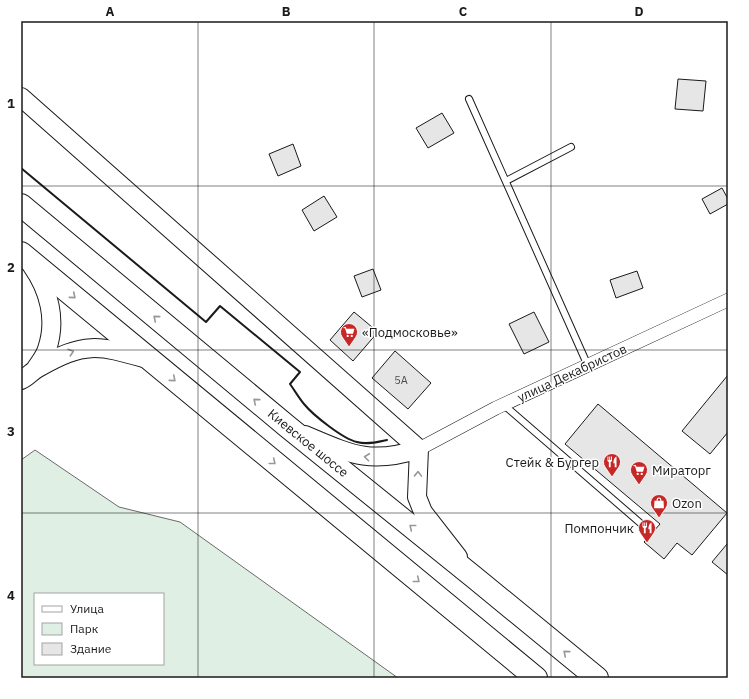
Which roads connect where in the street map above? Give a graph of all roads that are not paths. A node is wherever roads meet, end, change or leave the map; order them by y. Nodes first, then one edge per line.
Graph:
1 (21, 97) edge
2 (470, 99) dead end
3 (571, 147) dead end
4 (506, 181) junction
5 (21, 205) edge
6 (24, 256) edge
7 (728, 300) edge
8 (150, 360) junction
9 (588, 366) junction
10 (36, 369) junction
11 (21, 380) edge
12 (504, 405) junction
13 (288, 427) junction
14 (396, 429) junction
15 (419, 449) junction
16 (387, 457) junction
17 (646, 528) dead end
18 (475, 578) junction
19 (536, 678) edge
20 (597, 678) edge

1 - 14 street
2 - 4 lane
3 - 4 lane
4 - 9 lane
13 -> 5 highway, Киевское шоссе
6 -> 8 highway
6 - 10 street
7 - 9 street, улица Декабристов
10 -> 8 street
8 -> 19 highway
9 - 12 street, улица Декабристов
10 - 11 street
12 - 15 street, улица Декабристов
12 - 17 lane
16 -> 13 street
18 -> 13 highway, Киевское шоссе
14 - 15 street
14 - 16 street
15 - 16 street
18 -> 15 street
20 -> 18 highway, Киевское шоссе

